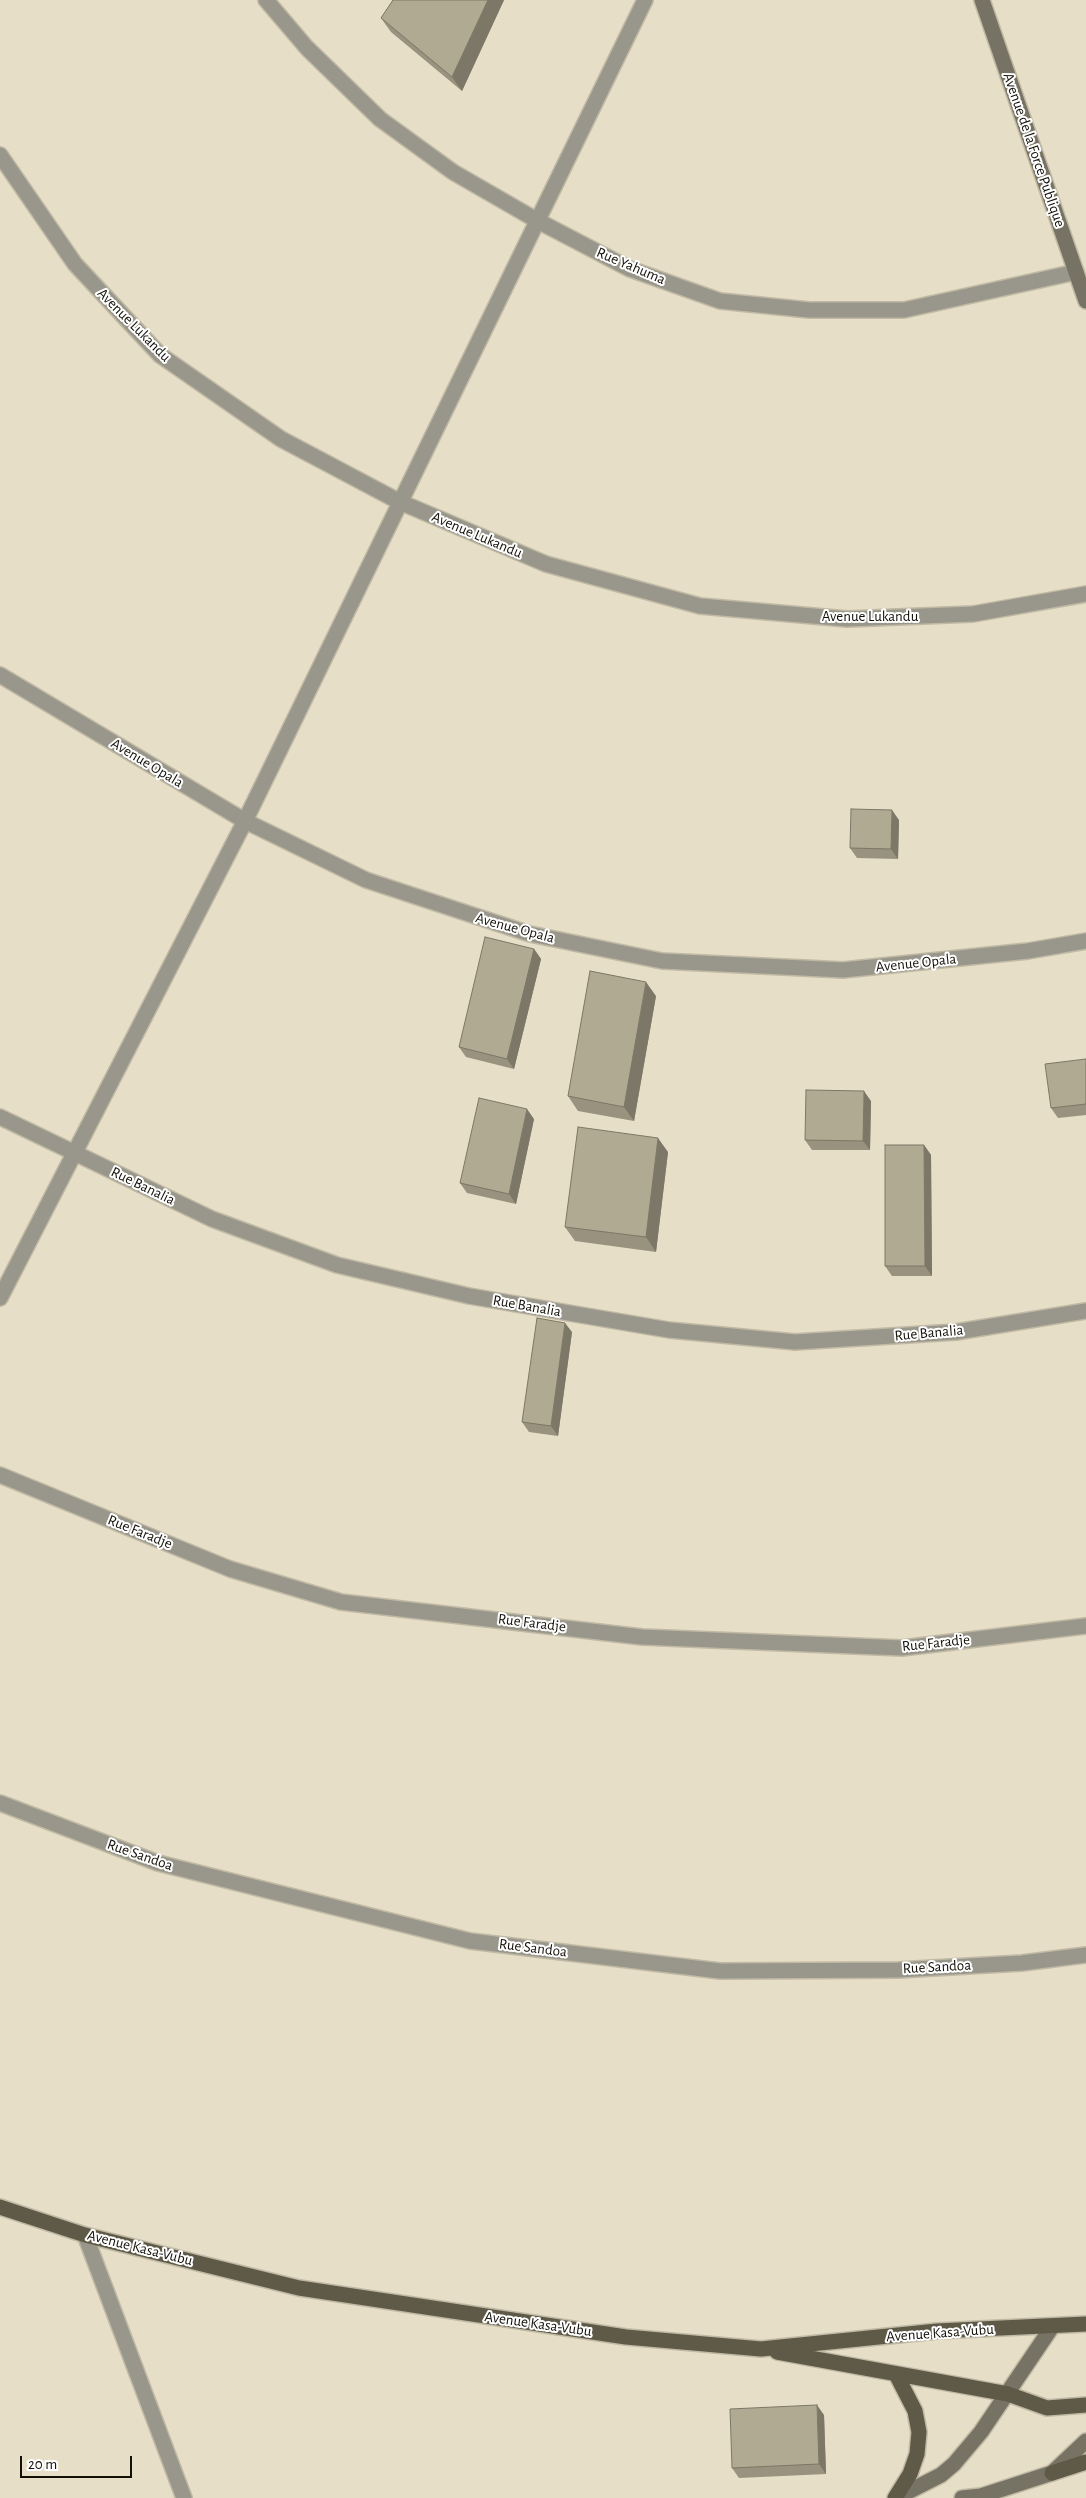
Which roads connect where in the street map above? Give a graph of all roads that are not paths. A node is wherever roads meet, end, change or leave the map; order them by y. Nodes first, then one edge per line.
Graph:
1 (266, 0) edge
2 (645, 0) edge
3 (982, 0) edge
4 (0, 155) edge
5 (538, 221) junction
6 (1076, 272) junction
7 (1086, 300) edge
8 (400, 502) junction
9 (1086, 594) edge
10 (0, 675) edge
11 (245, 821) junction
12 (1086, 941) edge
13 (0, 1117) edge
14 (73, 1152) junction
15 (0, 1298) edge
16 (1086, 1311) edge
17 (0, 1475) edge
18 (1086, 1626) edge
19 (0, 1803) edge
20 (1086, 1955) edge
21 (0, 2207) edge
22 (85, 2235) junction
23 (1086, 2324) edge
24 (1052, 2327) junction
25 (761, 2349) junction
26 (897, 2376) junction
27 (1008, 2394) junction
28 (1086, 2405) edge
29 (1086, 2441) edge
30 (1086, 2462) edge
31 (1052, 2473) junction
32 (184, 2498) edge
33 (896, 2498) edge
34 (962, 2498) edge

1 - 5 street, Rue Yahuma
2 - 5 street
3 - 6 street, Avenue de la Force Publique
4 - 8 street, Avenue Lukandu
5 - 6 street, Rue Yahuma
5 - 8 street
6 - 7 street, Avenue de la Force Publique
8 - 9 street, Avenue Lukandu
8 - 11 street
10 - 11 street, Avenue Opala
11 - 12 street, Avenue Opala
11 - 14 street
13 - 14 street, Rue Banalia
14 - 15 street
14 - 16 street, Rue Banalia
17 - 18 street, Rue Faradje
19 - 20 street, Rue Sandoa
21 - 22 main road, Avenue Kasa-Vubu
22 - 25 main road, Avenue Kasa-Vubu
22 - 32 street
23 - 24 main road, Avenue Kasa-Vubu
24 - 25 main road, Avenue Kasa-Vubu
24 - 27 street
25 - 26 main road
26 - 27 main road
26 - 33 main road
27 - 28 main road
27 - 33 street
29 - 31 street
30 - 31 main road
31 - 34 street

